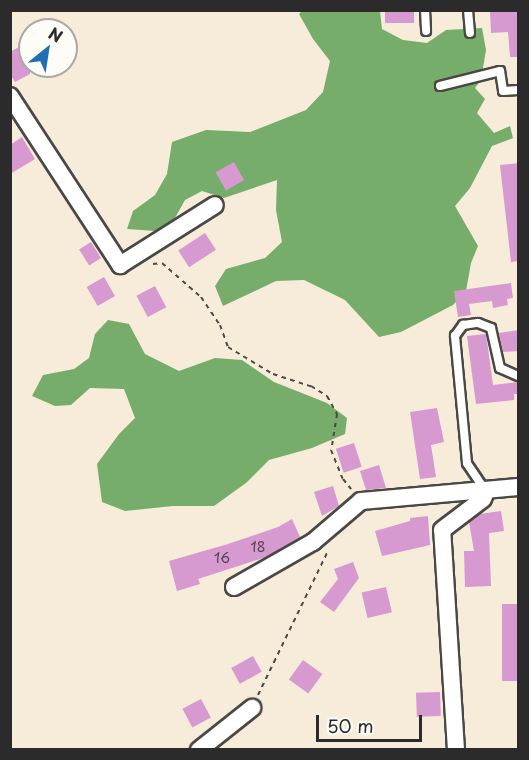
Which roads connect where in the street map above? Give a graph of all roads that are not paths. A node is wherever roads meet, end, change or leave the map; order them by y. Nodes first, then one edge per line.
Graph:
1 (425, 10) edge
2 (468, 10) edge
3 (426, 31) dead end
4 (470, 33) dead end
5 (440, 86) dead end
6 (519, 90) edge
7 (10, 96) edge
8 (215, 205) dead end
9 (519, 375) edge
10 (519, 487) edge
11 (486, 491) junction
12 (234, 588) dead end
13 (252, 708) road end
14 (199, 750) edge
15 (456, 750) edge

1 - 3 lane
2 - 4 lane
5 - 6 lane
7 - 8 street
9 - 11 lane
10 - 11 street
11 - 12 street
11 - 15 street
13 - 14 street

